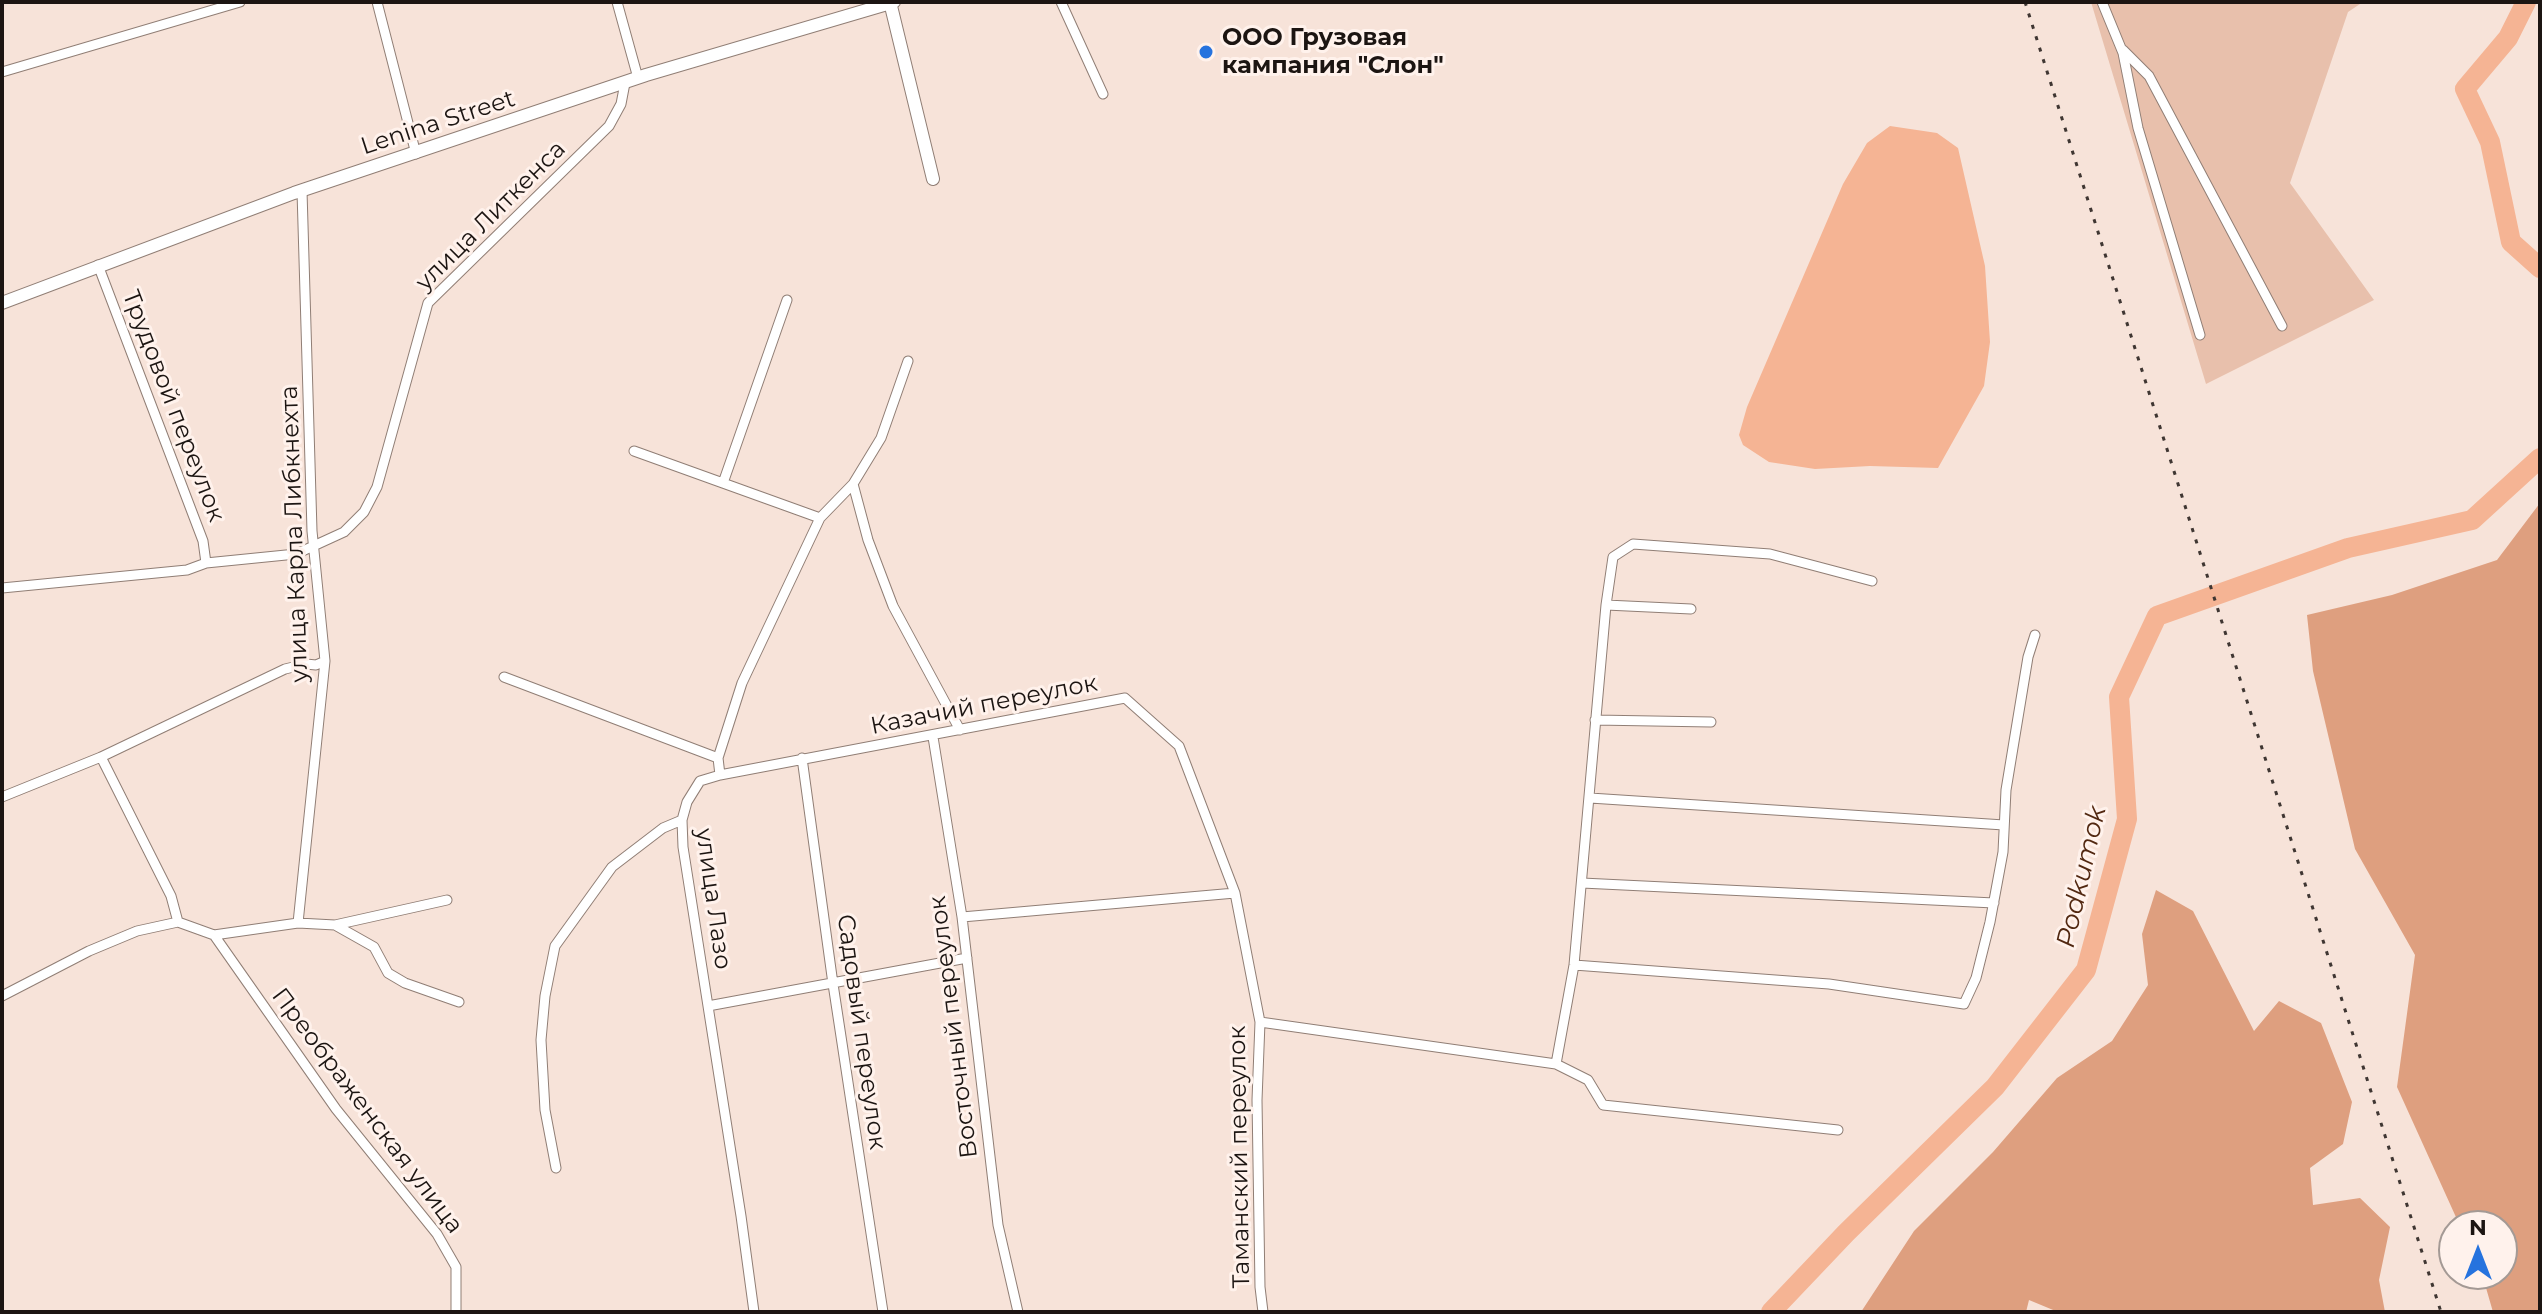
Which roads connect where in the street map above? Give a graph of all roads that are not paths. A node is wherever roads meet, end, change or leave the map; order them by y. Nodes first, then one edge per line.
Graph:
1 (240, 2) edge
2 (377, 2) edge
3 (617, 2) edge
4 (891, 2) edge
5 (1061, 2) edge
6 (2102, 2) edge
7 (2122, 49) junction
8 (2, 72) edge
9 (638, 78) junction
10 (625, 83) junction
11 (1103, 94) dead end
12 (416, 154) junction
13 (933, 179) dead end
14 (302, 191) junction
15 (98, 265) junction
16 (787, 300) dead end
17 (2, 303) edge
18 (2282, 326) dead end
19 (2200, 335) dead end
20 (908, 361) dead end
21 (634, 451) dead end
22 (723, 483) junction
23 (853, 484) junction
24 (820, 518) junction
25 (314, 546) junction
26 (206, 563) junction
27 (1872, 581) dead end
28 (2, 588) edge
29 (1606, 605) junction
30 (1691, 609) dead end
31 (2035, 635) dead end
32 (325, 661) junction
33 (504, 677) dead end
34 (1595, 720) junction
35 (1711, 722) dead end
36 (960, 730) junction
37 (933, 737) junction
38 (101, 757) junction
39 (718, 758) junction
40 (802, 758) junction
41 (720, 775) junction
42 (2, 797) edge
43 (1590, 798) junction
44 (682, 820) junction
45 (2004, 825) junction
46 (1582, 883) junction
47 (1235, 893) junction
48 (447, 900) dead end
49 (1994, 903) junction
50 (962, 917) junction
51 (178, 922) junction
52 (298, 923) junction
53 (335, 925) junction
54 (214, 935) junction
55 (967, 958) junction
56 (1574, 965) junction
57 (833, 984) junction
58 (2, 996) edge
59 (459, 1002) dead end
60 (708, 1006) junction
61 (1260, 1022) junction
62 (1556, 1064) junction
63 (1838, 1130) dead end
64 (556, 1168) dead end
65 (456, 1312) edge
66 (754, 1312) edge
67 (883, 1312) edge
68 (1018, 1312) edge
69 (1263, 1312) edge

1 - 8 street
2 - 12 street
3 - 9 street
4 - 9 street, Lenina Street
4 - 13 street
5 - 11 street
6 - 7 street
7 - 18 street
7 - 19 street
9 - 10 street, Lenina Street
10 - 12 street, Lenina Street
10 - 25 street, улица Литкенса
12 - 14 street, Lenina Street
14 - 15 street, Lenina Street
14 - 25 street, улица Карла Либкнехта
15 - 17 street, Lenina Street
15 - 26 street, Трудовой переулок
16 - 22 street
20 - 23 street
21 - 22 street
22 - 24 street
23 - 24 street
23 - 36 street
24 - 39 street
25 - 26 street, улица Литкенса
25 - 32 street, улица Карла Либкнехта
26 - 28 street, улица Литкенса
27 - 29 street
29 - 30 street
29 - 34 street
31 - 45 street
32 - 38 street
32 - 52 street, улица Карла Либкнехта
33 - 39 street
34 - 35 street
34 - 43 street
36 - 37 street, Казачий переулок
36 - 47 street, Казачий переулок
37 - 40 street, Казачий переулок
37 - 50 street, Восточный переулок
38 - 42 street
38 - 51 street
39 - 41 street
40 - 41 street, Казачий переулок
40 - 57 street, Садовый переулок
41 - 44 street, улица Лазо
43 - 45 street
43 - 46 street
44 - 60 street, улица Лазо
44 - 64 street
45 - 49 street
46 - 49 street
46 - 56 street
47 - 50 street
47 - 61 street, Таманский переулок
48 - 53 street
49 - 56 street
50 - 55 street, Восточный переулок
51 - 54 street
51 - 58 street
52 - 53 street
52 - 54 street
53 - 59 street
54 - 65 street, Преображенская улица
55 - 57 street
55 - 68 street, Восточный переулок
56 - 62 street
57 - 60 street
57 - 67 street, Садовый переулок
60 - 66 street, улица Лазо
61 - 62 street
61 - 69 street, Таманский переулок
62 - 63 street

